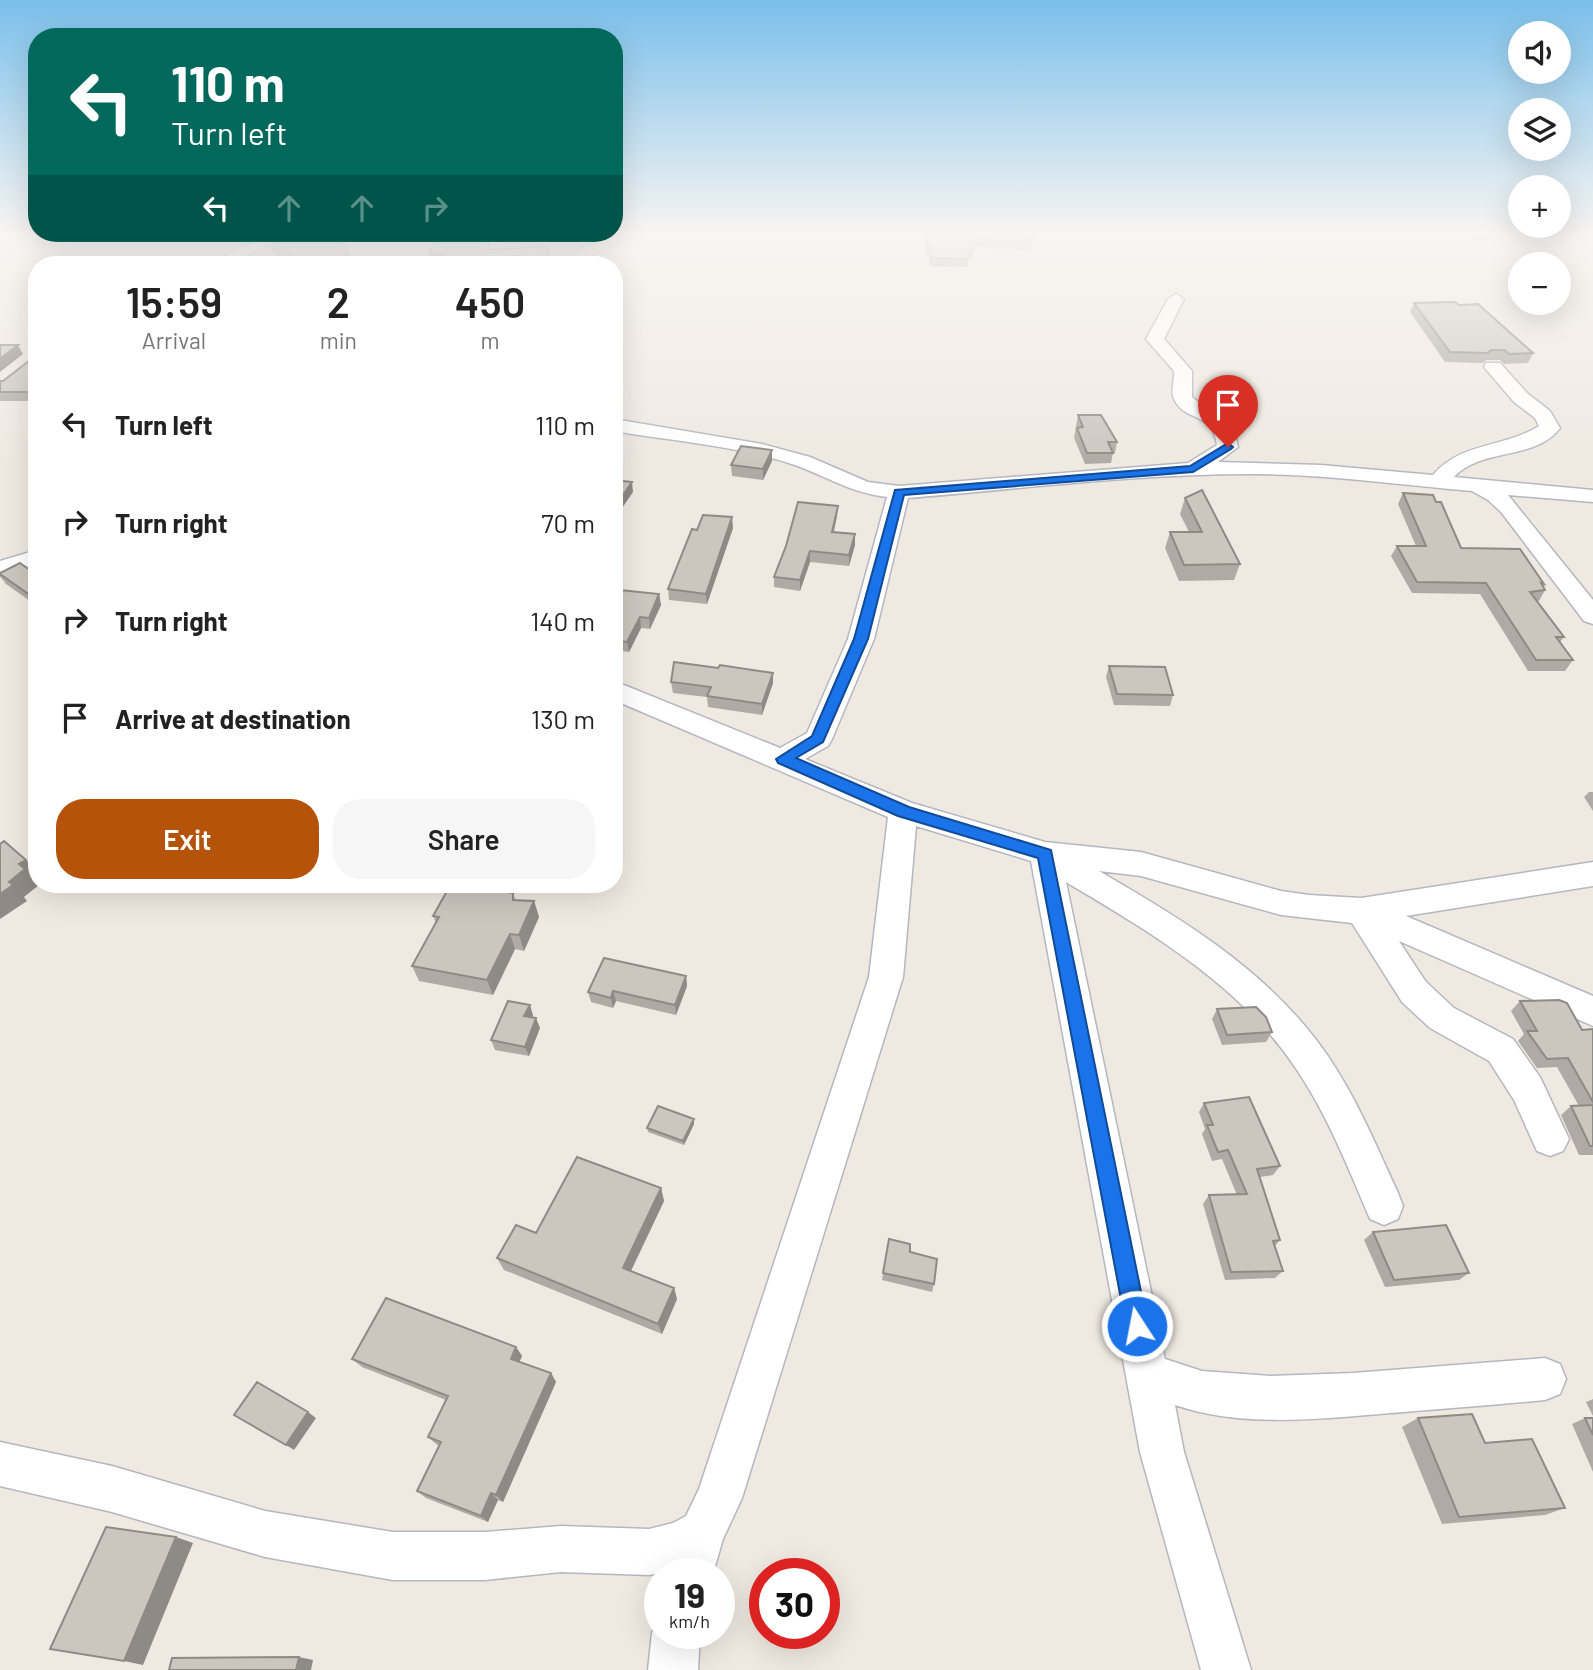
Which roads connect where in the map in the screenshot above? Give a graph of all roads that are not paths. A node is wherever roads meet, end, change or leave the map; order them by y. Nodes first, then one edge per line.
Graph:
1 (1170, 310) edge
2 (1493, 367) dead end
3 (623, 427) edge
4 (1193, 469) junction
5 (1437, 483) junction
6 (1480, 487) junction
7 (899, 492) junction
8 (1593, 496) edge
9 (28, 560) edge
10 (0, 569) edge
11 (1593, 616) edge
12 (623, 694) edge
13 (783, 759) junction
14 (904, 811) junction
15 (1045, 854) junction
16 (1593, 874) edge
17 (1362, 911) junction
18 (1593, 1011) edge
19 (1550, 1139) dead end
20 (1384, 1206) dead end
21 (1146, 1374) junction
22 (1545, 1379) dead end
23 (0, 1464) edge
24 (695, 1553) edge
25 (675, 1649) edge
26 (673, 1670) edge
27 (1226, 1670) edge

1 - 4 street
2 - 5 street
3 - 7 street
4 - 5 street
4 - 7 street
5 - 6 street
6 - 8 street
6 - 11 street
7 - 13 street
9 - 10 street
12 - 13 street
13 - 14 street
14 - 15 street
14 - 24 street
15 - 17 street
15 - 20 street
15 - 21 street
16 - 17 street
17 - 18 street
17 - 19 street
21 - 22 street
21 - 27 street
23 - 24 street
25 - 26 street

